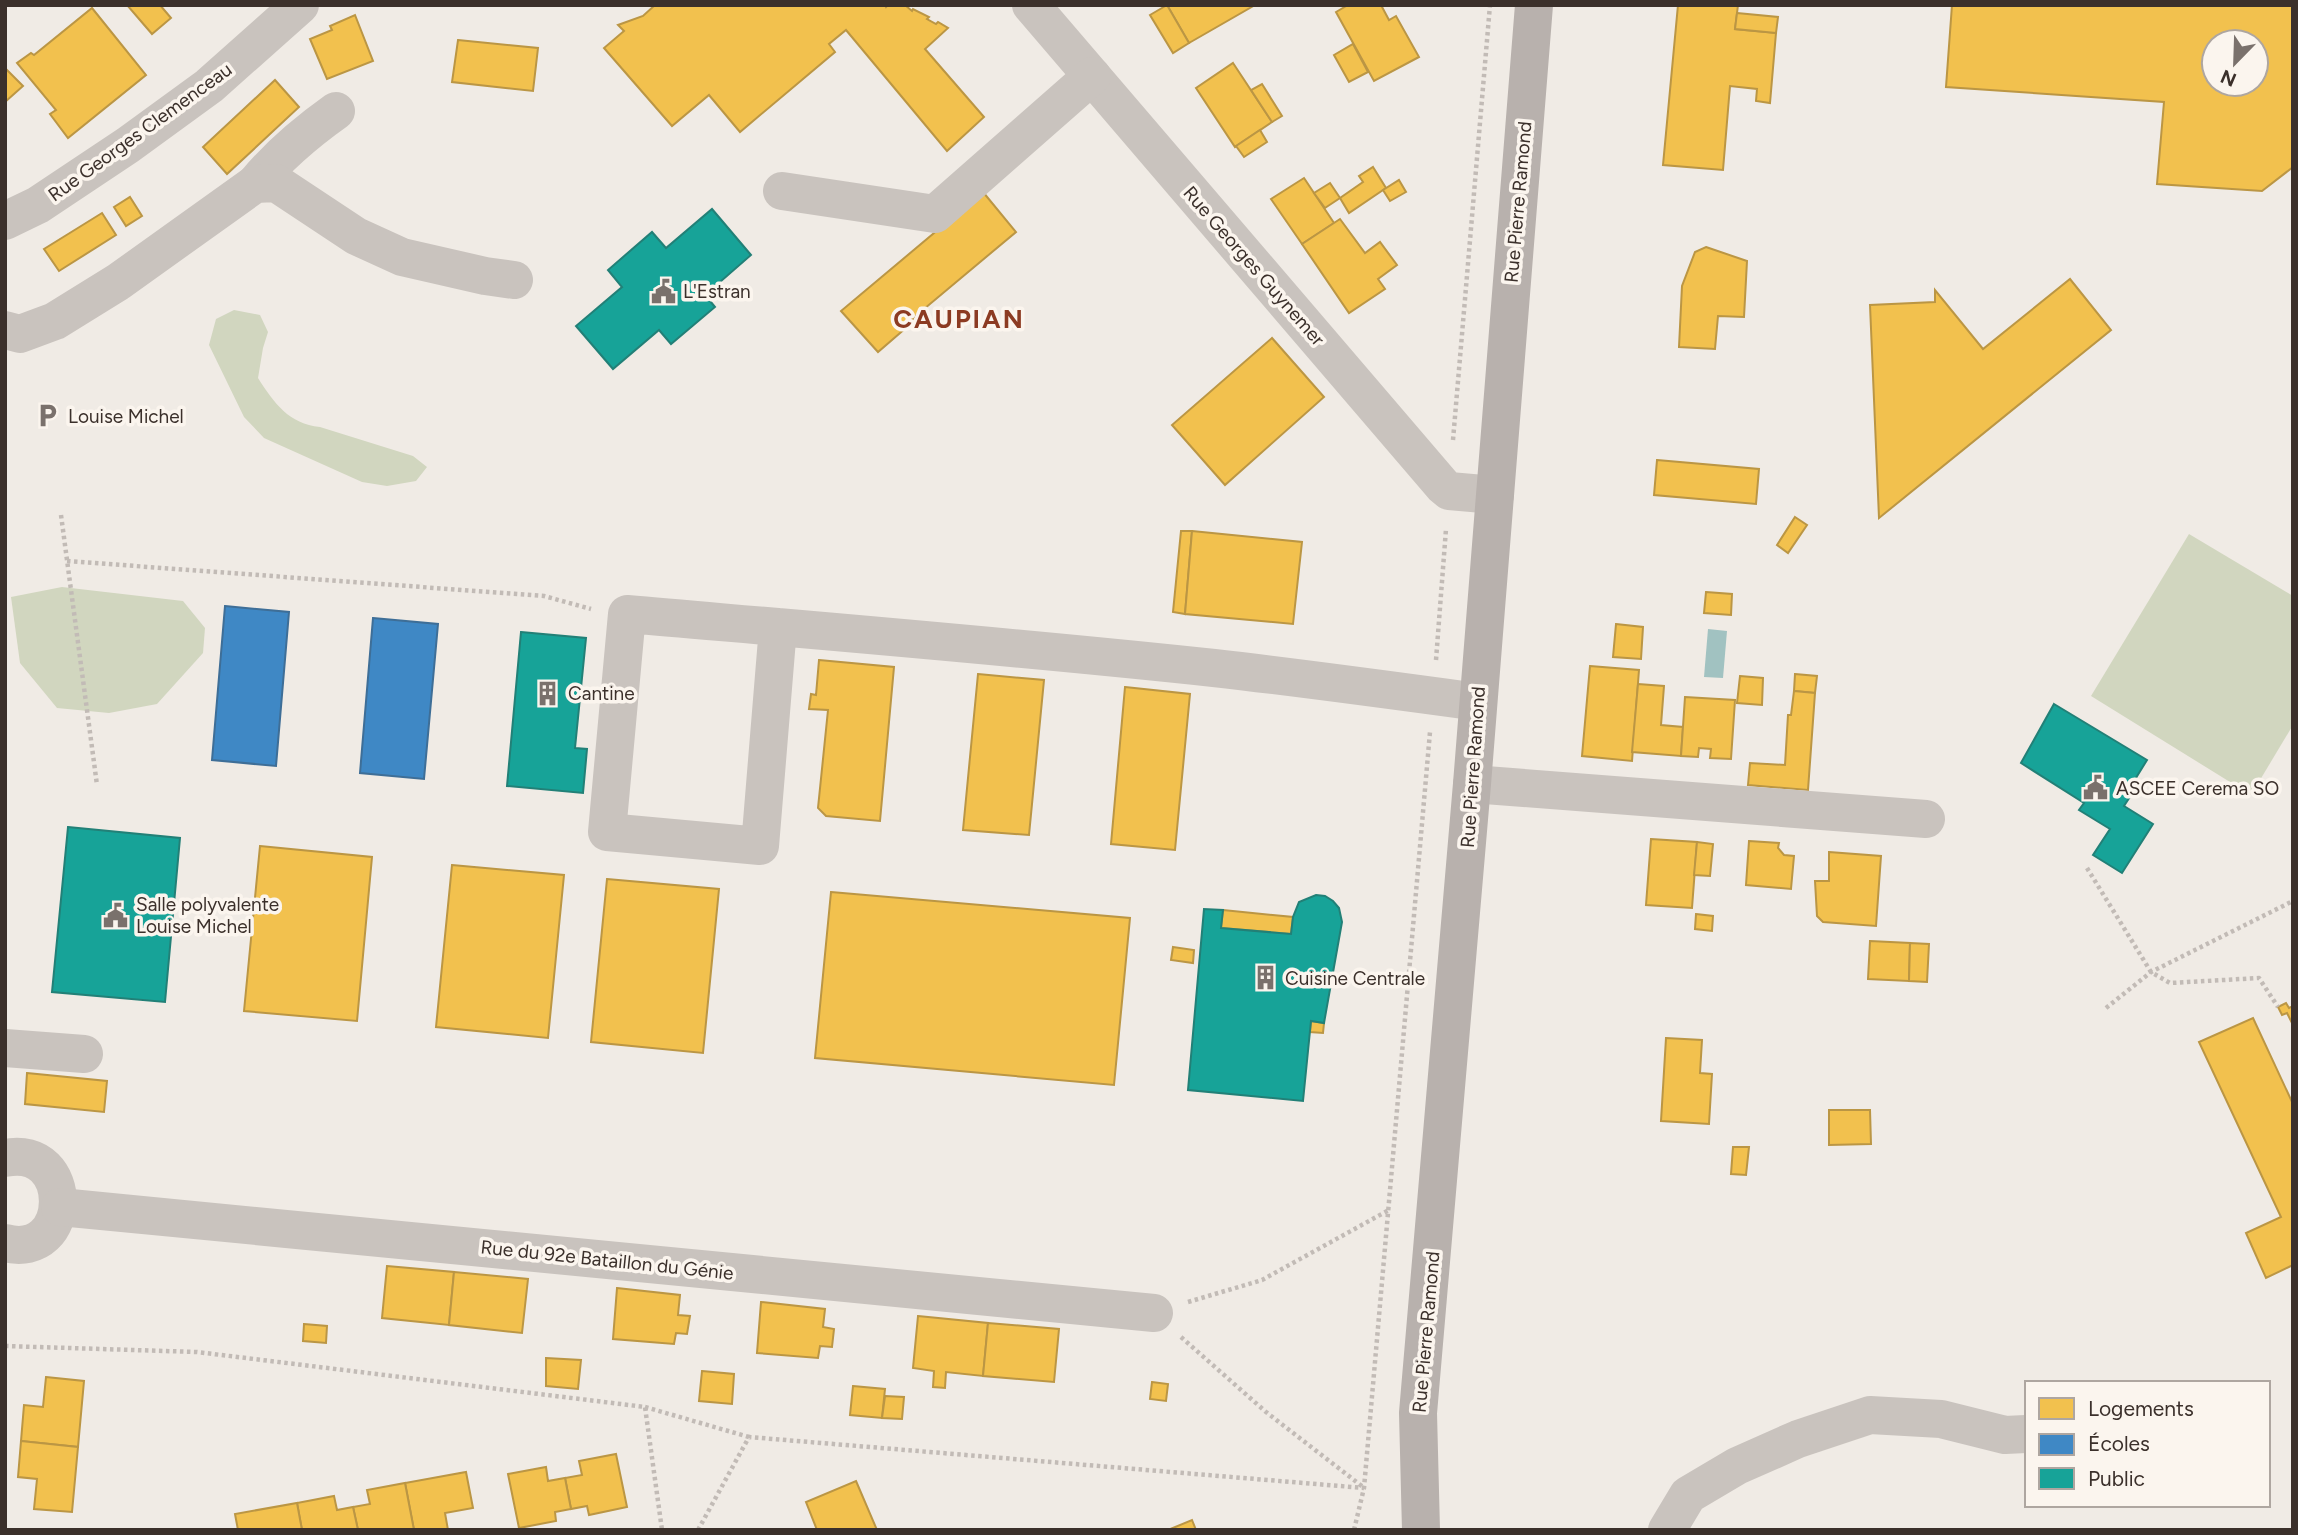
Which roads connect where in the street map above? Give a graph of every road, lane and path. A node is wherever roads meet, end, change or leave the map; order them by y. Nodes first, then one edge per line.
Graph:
1 (300, 5) edge
2 (1031, 5) edge
3 (1490, 5) edge
4 (1534, 5) edge
5 (1092, 76) junction
6 (336, 111) dead end
7 (255, 184) junction
8 (782, 191) dead end
9 (5, 221) edge
10 (514, 280) dead end
11 (5, 330) edge
12 (1449, 491) junction
13 (1495, 495) junction
14 (61, 515) dead end
15 (67, 561) junction
16 (627, 614) junction
17 (778, 627) junction
18 (1433, 696) junction
19 (1478, 702) junction
20 (1472, 784) junction
21 (97, 785) dead end
22 (1926, 819) dead end
23 (2087, 868) dead end
24 (2293, 901) edge
25 (2151, 972) junction
26 (2278, 1007) dead end
27 (2106, 1008) dead end
28 (5, 1048) edge
29 (84, 1054) dead end
30 (5, 1158) edge
31 (60, 1206) junction
32 (1390, 1210) junction
33 (8, 1250) edge
34 (1154, 1313) junction
35 (5, 1346) edge
36 (645, 1407) junction
37 (2025, 1434) edge
38 (749, 1437) junction
39 (1364, 1488) junction
40 (662, 1530) edge
41 (698, 1530) edge
42 (1354, 1530) edge
43 (1421, 1530) edge
44 (1667, 1530) edge

1 - 9 street, Rue Georges Clemenceau
2 - 5 street, Rue Georges Guynemer
3 - 12 path
4 - 13 main road, Rue Pierre Ramond
5 - 8 street
5 - 12 street, Rue Georges Guynemer
6 - 7 street
7 - 10 street
7 - 11 street
12 - 13 street
12 - 18 path
13 - 19 main road, Rue Pierre Ramond
14 - 15 path
15 - 16 path
15 - 21 path
16 - 17 street
16 - 17 street
17 - 18 street
18 - 19 street
18 - 32 path
19 - 20 main road, Rue Pierre Ramond
20 - 22 street
20 - 43 main road, Rue Pierre Ramond
23 - 25 path
24 - 25 path
25 - 26 path
25 - 27 path
28 - 29 street
30 - 31 street
31 - 33 street
31 - 34 street, Rue du 92e Bataillon du Génie
32 - 34 path
32 - 39 path
34 - 39 path
35 - 36 path
36 - 38 path
36 - 40 path
37 - 44 street
38 - 39 path
38 - 41 path
39 - 42 path

